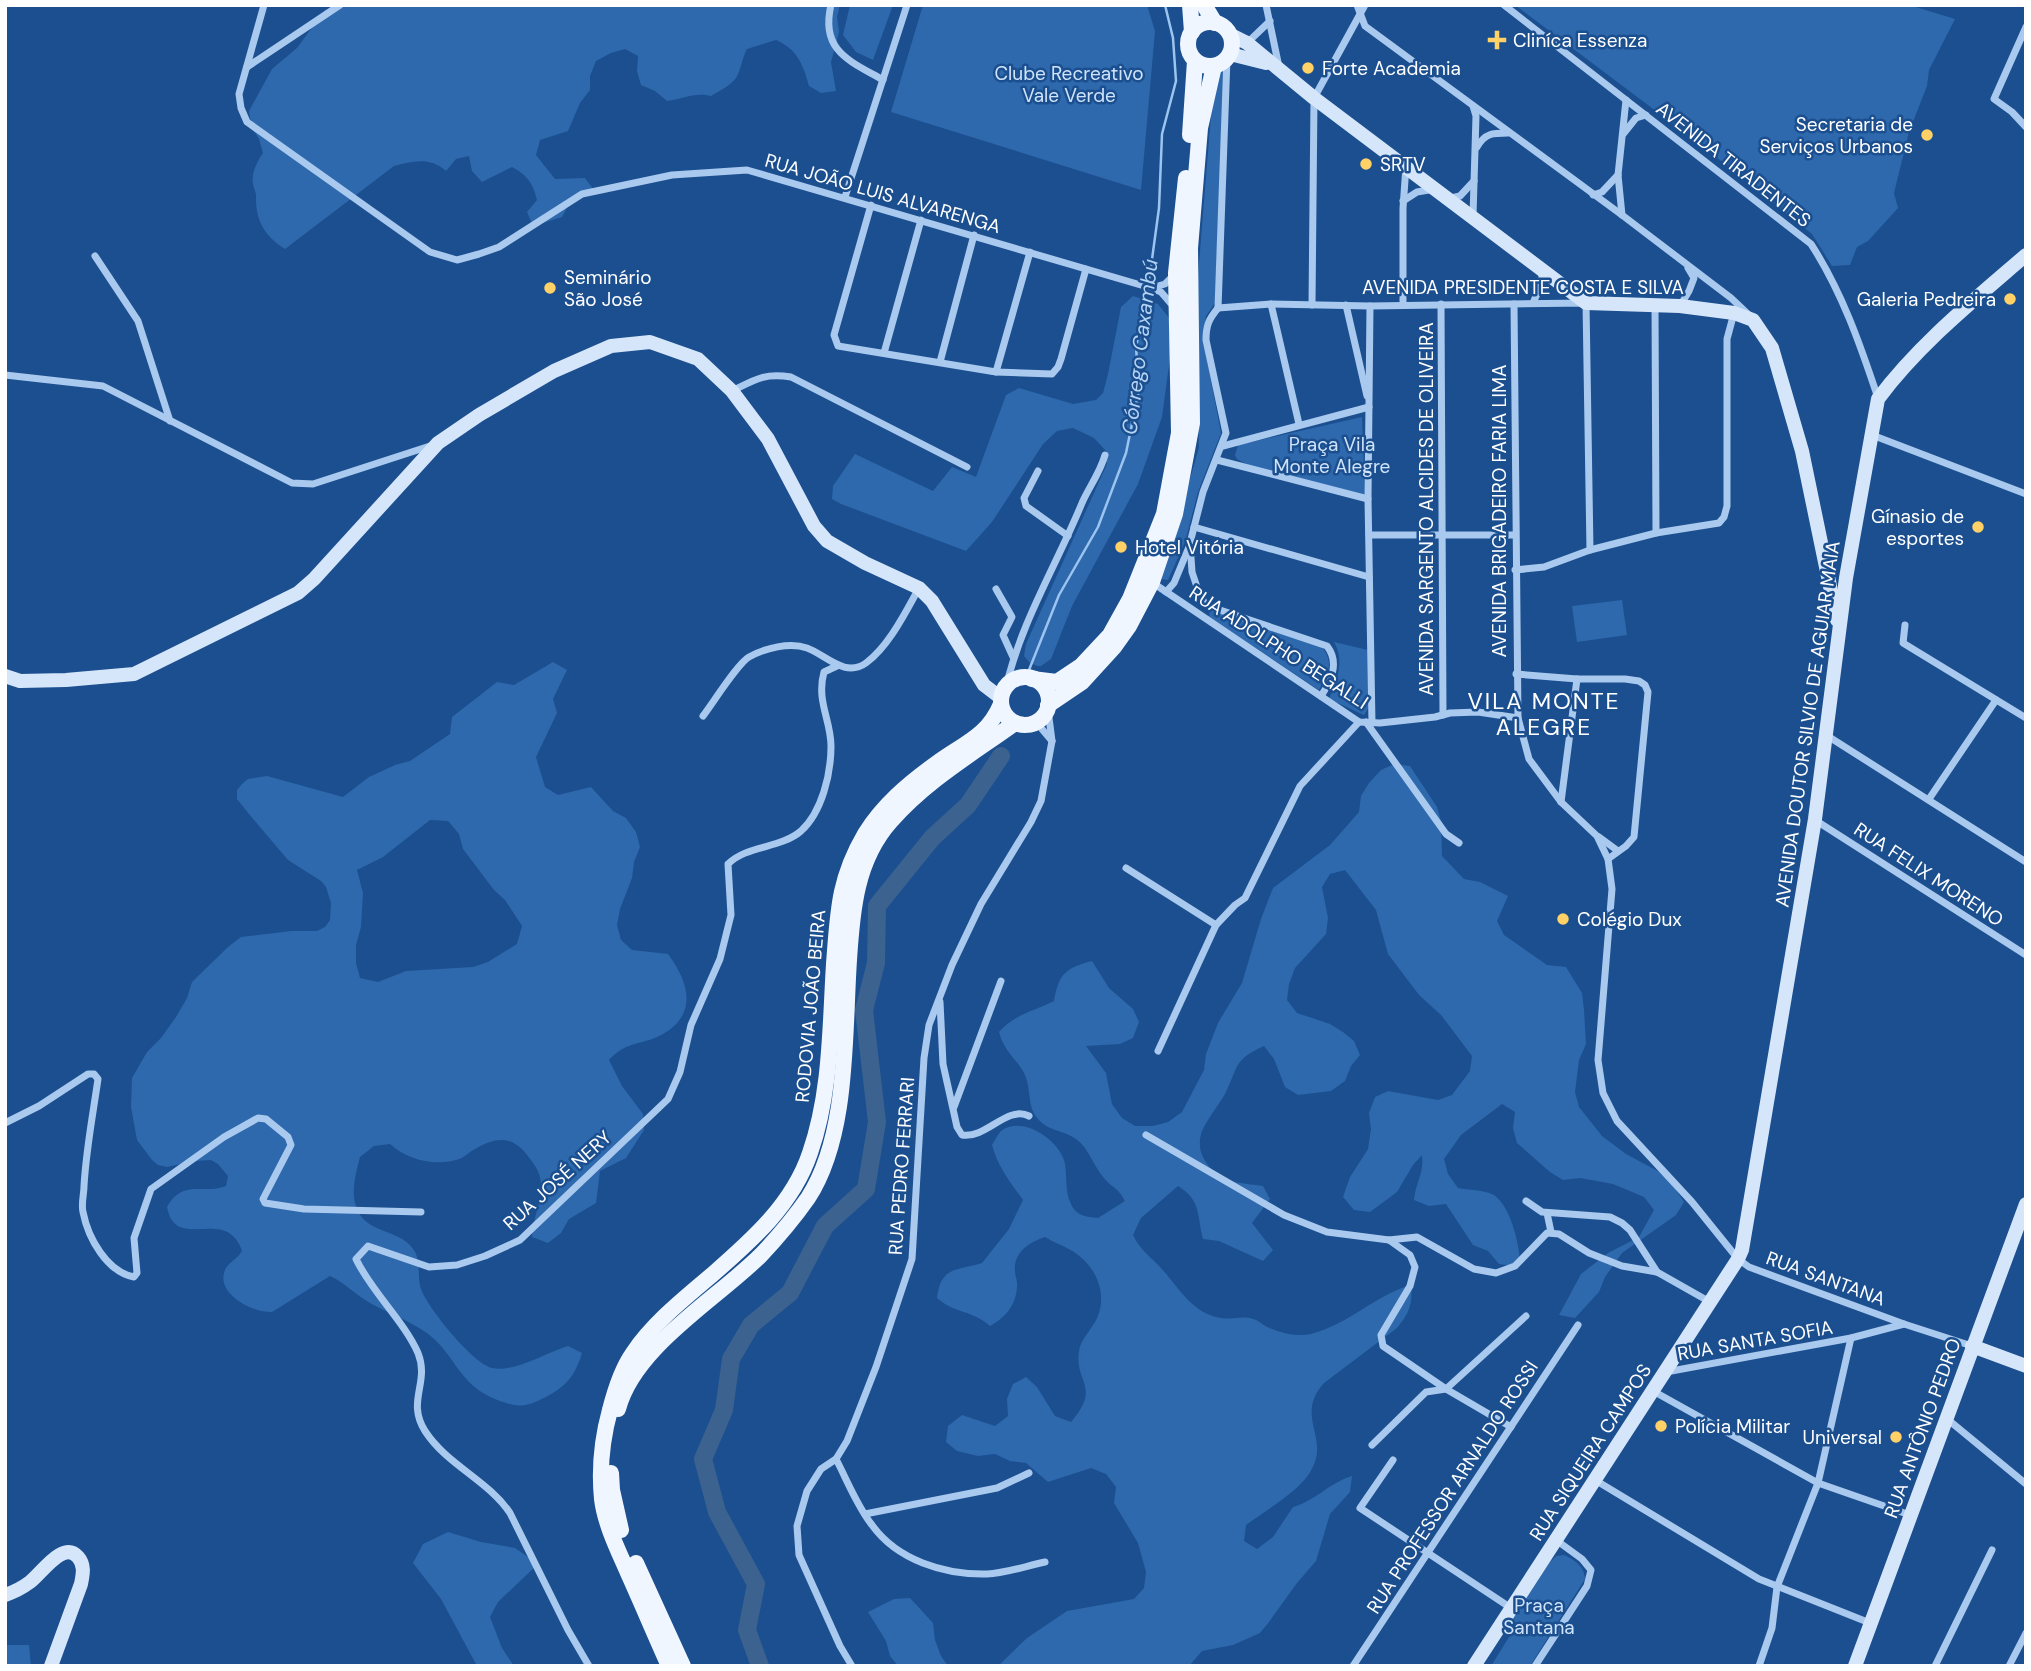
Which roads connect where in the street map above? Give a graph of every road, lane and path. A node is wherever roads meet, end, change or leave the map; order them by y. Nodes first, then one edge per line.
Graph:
1 (264, 5) edge
2 (340, 5) edge
3 (831, 5) edge
4 (907, 5) edge
5 (1190, 5) edge
6 (1204, 5) edge
7 (1212, 5) edge
8 (1266, 5) edge
9 (1357, 5) edge
10 (1365, 5) edge
11 (1504, 5) edge
12 (1360, 14) junction
13 (1270, 21) junction
14 (2026, 27) edge
15 (1222, 28) junction
16 (1192, 32) junction
17 (1247, 43) junction
18 (1223, 60) junction
19 (1195, 61) junction
20 (246, 68) junction
21 (1276, 68) junction
22 (883, 80) junction
23 (1314, 98) junction
24 (1626, 100) junction
25 (1472, 105) junction
26 (1646, 115) junction
27 (2026, 127) edge
28 (1509, 133) junction
29 (1621, 140) junction
30 (1475, 150) junction
31 (1406, 166) junction
32 (1618, 175) junction
33 (1474, 180) junction
34 (1436, 189) junction
35 (1593, 195) junction
36 (845, 197) junction
37 (1449, 198) junction
38 (1403, 201) junction
39 (872, 205) junction
40 (1622, 215) junction
41 (1473, 216) junction
42 (921, 220) junction
43 (974, 235) junction
44 (1030, 252) junction
45 (2026, 255) edge
46 (95, 256) dead end
47 (1686, 265) junction
48 (1086, 269) junction
49 (1543, 270) junction
50 (1176, 273) junction
51 (1150, 288) junction
52 (1533, 303) junction
53 (1586, 303) junction
54 (1271, 304) junction
55 (1441, 304) junction
56 (1514, 304) junction
57 (1655, 304) junction
58 (1312, 305) junction
59 (1346, 305) junction
60 (1403, 305) junction
61 (1370, 306) junction
62 (1680, 306) junction
63 (1218, 307) junction
64 (1177, 312) junction
65 (1734, 313) junction
66 (1753, 320) junction
67 (884, 353) junction
68 (940, 362) junction
69 (996, 372) junction
70 (5, 375) edge
71 (732, 391) junction
72 (1878, 399) junction
73 (1369, 407) junction
74 (170, 421) junction
75 (1299, 424) junction
76 (1871, 435) junction
77 (438, 443) junction
78 (1223, 446) junction
79 (1105, 455) dead end
80 (1217, 460) junction
81 (967, 467) dead end
82 (1038, 471) dead end
83 (2026, 494) edge
84 (1368, 499) junction
85 (1194, 527) junction
86 (1656, 533) junction
87 (1368, 535) junction
88 (1441, 535) junction
89 (1514, 535) junction
90 (1068, 536) junction
91 (1190, 543) junction
92 (1590, 550) junction
93 (1515, 570) junction
94 (1369, 577) junction
95 (1828, 577) junction
96 (1846, 578) junction
97 (1159, 587) junction
98 (919, 588) junction
99 (996, 589) dead end
100 (1204, 602) junction
101 (1198, 613) junction
102 (1905, 625) dead end
103 (1839, 631) junction
104 (1013, 657) junction
105 (837, 666) junction
106 (1516, 674) junction
107 (5, 676) edge
108 (1032, 679) junction
109 (1577, 679) junction
110 (1003, 696) junction
111 (1321, 696) junction
112 (1996, 700) junction
113 (1048, 707) junction
114 (1443, 715) junction
115 (703, 716) dead end
116 (1518, 718) junction
117 (2026, 718) edge
118 (1036, 722) junction
119 (1366, 722) junction
120 (1015, 723) junction
121 (1826, 735) junction
122 (1052, 741) junction
123 (1929, 799) junction
124 (1561, 802) junction
125 (1815, 819) junction
126 (1597, 836) junction
127 (1459, 843) dead end
128 (1618, 851) junction
129 (1608, 859) junction
130 (2026, 862) edge
131 (1126, 868) dead end
132 (1216, 925) junction
133 (2026, 955) edge
134 (1001, 981) dead end
135 (939, 998) junction
136 (1158, 1051) dead end
137 (954, 1108) junction
138 (1030, 1116) dead end
139 (5, 1123) edge
140 (1146, 1135) dead end
141 (1526, 1200) dead end
142 (2026, 1204) edge
143 (421, 1212) dead end
144 (1547, 1213) junction
145 (2023, 1220) edge
146 (1551, 1232) junction
147 (1389, 1240) junction
148 (1738, 1259) junction
149 (1657, 1272) junction
150 (1710, 1302) junction
151 (1527, 1316) dead end
152 (1904, 1324) junction
153 (1578, 1325) dead end
154 (1851, 1338) junction
155 (1972, 1346) junction
156 (2026, 1366) edge
157 (1665, 1372) junction
158 (1446, 1389) junction
159 (1653, 1391) junction
160 (1946, 1418) junction
161 (1511, 1427) junction
162 (1372, 1446) dead end
163 (836, 1459) junction
164 (1393, 1460) dead end
165 (1029, 1473) dead end
166 (1595, 1480) junction
167 (1818, 1483) junction
168 (2026, 1484) edge
169 (865, 1514) junction
170 (1910, 1515) junction
171 (1556, 1540) junction
172 (1993, 1549) dead end
173 (1427, 1553) junction
174 (1045, 1562) dead end
175 (1777, 1587) junction
176 (5, 1595) edge
177 (1511, 1609) junction
178 (1870, 1623) junction
179 (2026, 1633) edge
180 (51, 1666) edge
181 (589, 1666) edge
182 (669, 1666) edge
183 (683, 1666) edge
184 (852, 1666) edge
185 (1353, 1666) edge
186 (1474, 1666) edge
187 (1535, 1666) edge
188 (1759, 1666) edge
189 (1855, 1666) edge
190 (1935, 1666) edge
191 (2009, 1666) edge

1 - 20 street
2 - 20 street
3 - 22 street
4 - 22 street
5 - 16 main road
6 - 15 main road
7 - 15 main road
8 - 13 street
9 - 12 street
10 - 12 street
11 - 24 street, AVENIDA TIRADENTES
12 - 23 street
12 - 25 street
13 - 17 street
13 - 21 street
14 - 27 street
15 - 16 main road
15 - 17 main road
15 - 18 main road
16 - 19 main road
17 - 21 main road
18 - 19 main road
18 - 21 main road
18 - 63 street
18 - 97 main road
19 - 50 main road
20 - 36 street, RUA JOÃO LUIS ALVARENGA
21 - 23 main road
22 - 36 street
23 - 31 main road
23 - 58 street
24 - 26 street, AVENIDA TIRADENTES
24 - 29 street
25 - 28 street
25 - 30 street
26 - 29 street
26 - 72 street, AVENIDA TIRADENTES
28 - 30 street
28 - 35 street
29 - 32 street
30 - 33 street
31 - 34 main road
31 - 38 street
32 - 35 street
32 - 40 street
33 - 37 street
33 - 41 street
34 - 37 main road
34 - 38 street
35 - 40 street
36 - 39 street, RUA JOÃO LUIS ALVARENGA
37 - 41 main road
38 - 60 street
39 - 42 street, RUA JOÃO LUIS ALVARENGA
39 - 67 street
40 - 47 street
41 - 49 main road
42 - 43 street, RUA JOÃO LUIS ALVARENGA
42 - 67 street
43 - 44 street, RUA JOÃO LUIS ALVARENGA
43 - 68 street
44 - 48 street, RUA JOÃO LUIS ALVARENGA
44 - 69 street
45 - 72 main road, AVENIDA DOUTOR SILVIO DE AGUIAR MAIA
46 - 74 street
47 - 62 street
47 - 66 street
48 - 51 street, RUA JOÃO LUIS ALVARENGA
48 - 69 street
49 - 52 street
49 - 53 main road
50 - 51 street
50 - 64 main road
51 - 64 street
52 - 53 street, AVENIDA PRESIDENTE COSTA E SILVA
52 - 56 street, AVENIDA PRESIDENTE COSTA E SILVA
53 - 57 main road, AVENIDA PRESIDENTE COSTA E SILVA
53 - 92 street
54 - 58 street, AVENIDA PRESIDENTE COSTA E SILVA
54 - 63 street, AVENIDA PRESIDENTE COSTA E SILVA
54 - 75 street
55 - 56 street, AVENIDA PRESIDENTE COSTA E SILVA
55 - 60 street, AVENIDA PRESIDENTE COSTA E SILVA
55 - 88 street, AVENIDA SARGENTO ALCIDES DE OLIVEIRA
56 - 89 street, AVENIDA BRIGADEIRO FARIA LIMA
57 - 62 main road, AVENIDA PRESIDENTE COSTA E SILVA
57 - 86 street
58 - 59 street, AVENIDA PRESIDENTE COSTA E SILVA
59 - 61 street, AVENIDA PRESIDENTE COSTA E SILVA
59 - 73 street
60 - 61 street, AVENIDA PRESIDENTE COSTA E SILVA
61 - 73 street
62 - 65 main road, AVENIDA PRESIDENTE COSTA E SILVA
63 - 78 street
64 - 108 main road
65 - 66 main road, AVENIDA PRESIDENTE COSTA E SILVA
65 - 86 street
66 - 95 main road
67 - 68 street
68 - 69 street
70 - 74 street
71 - 77 main road
71 - 81 street
71 - 98 main road
72 - 76 main road, AVENIDA DOUTOR SILVIO DE AGUIAR MAIA
73 - 75 street
73 - 84 street
74 - 77 street
75 - 78 street
76 - 83 street
76 - 96 main road, AVENIDA DOUTOR SILVIO DE AGUIAR MAIA
77 - 107 main road
78 - 80 street
79 - 90 street
80 - 84 street
80 - 85 street
82 - 90 street
84 - 87 street
85 - 91 street
85 - 94 street
86 - 92 street
87 - 88 street
87 - 94 street
88 - 89 street
88 - 114 street, AVENIDA SARGENTO ALCIDES DE OLIVEIRA
89 - 93 street, AVENIDA BRIGADEIRO FARIA LIMA
90 - 104 street
91 - 97 street
91 - 100 street
92 - 93 street
93 - 106 street, AVENIDA BRIGADEIRO FARIA LIMA
94 - 119 street
95 - 96 main road
95 - 103 main road
96 - 103 main road, AVENIDA DOUTOR SILVIO DE AGUIAR MAIA
97 - 101 street, RUA ADOLPHO BEGALLI
97 - 113 main road
98 - 105 street
98 - 110 main road
99 - 104 street
100 - 101 street
100 - 111 street
101 - 111 street, RUA ADOLPHO BEGALLI
102 - 112 street
103 - 121 main road, AVENIDA DOUTOR SILVIO DE AGUIAR MAIA
104 - 110 street
105 - 115 street
105 - 181 street, RUA JOSÉ NERY
106 - 109 street
106 - 116 street, AVENIDA BRIGADEIRO FARIA LIMA
108 - 110 main road
108 - 113 main road
109 - 124 street
109 - 128 street
110 - 120 main road
110 - 182 main road, RODOVIA JOÃO BEIRA
111 - 119 street, RUA ADOLPHO BEGALLI
112 - 117 street
112 - 123 street
113 - 118 main road
113 - 122 street, RUA PEDRO FERRARI
114 - 116 street, RUA ADOLPHO BEGALLI
114 - 119 street, RUA ADOLPHO BEGALLI
116 - 124 street, AVENIDA BRIGADEIRO FARIA LIMA
118 - 120 main road
118 - 122 street
119 - 127 street
119 - 132 street
120 - 183 main road, RODOVIA JOÃO BEIRA
121 - 123 street
121 - 125 main road, AVENIDA DOUTOR SILVIO DE AGUIAR MAIA
122 - 135 street, RUA PEDRO FERRARI
123 - 130 street
124 - 126 street, AVENIDA BRIGADEIRO FARIA LIMA
125 - 133 street, RUA FELIX MORENO
125 - 148 main road, AVENIDA DOUTOR SILVIO DE AGUIAR MAIA
126 - 128 street
126 - 129 street
128 - 129 street
129 - 148 street
131 - 132 street
132 - 136 street
134 - 137 street
135 - 137 street
135 - 163 street, RUA PEDRO FERRARI
137 - 138 street
139 - 143 street
140 - 147 street
141 - 144 street
142 - 145 main road, RUA ANTÔNIO PEDRO
144 - 146 street
144 - 149 street
145 - 155 main road, RUA ANTÔNIO PEDRO
146 - 147 street
146 - 149 street
147 - 158 street
148 - 150 main road, RUA SIQUEIRA CAMPOS
148 - 152 street, RUA SANTANA
149 - 150 street
150 - 157 main road, RUA SIQUEIRA CAMPOS
151 - 158 street
152 - 154 street, RUA SANTA SOFIA
152 - 155 street, RUA SANTANA
153 - 161 street, RUA PROFESSOR ARNALDO ROSSI
154 - 157 street, RUA SANTA SOFIA
154 - 167 street
155 - 156 main road
155 - 160 main road, RUA ANTÔNIO PEDRO
157 - 159 main road, RUA SIQUEIRA CAMPOS
158 - 161 street
158 - 162 street
159 - 166 main road, RUA SIQUEIRA CAMPOS
159 - 167 street
160 - 168 street
160 - 170 main road, RUA ANTÔNIO PEDRO
161 - 173 street, RUA PROFESSOR ARNALDO ROSSI
163 - 169 street
163 - 184 street, RUA PEDRO FERRARI
164 - 173 street
165 - 169 street
166 - 171 main road, RUA SIQUEIRA CAMPOS
166 - 175 street
167 - 170 street
167 - 175 street
169 - 174 street
170 - 178 main road, RUA ANTÔNIO PEDRO
171 - 177 main road, RUA SIQUEIRA CAMPOS
171 - 187 street
172 - 190 street
173 - 177 street
173 - 185 street, RUA PROFESSOR ARNALDO ROSSI
175 - 178 street
175 - 188 street
176 - 180 main road
177 - 186 main road, RUA SIQUEIRA CAMPOS
178 - 189 main road, RUA ANTÔNIO PEDRO
179 - 191 street

